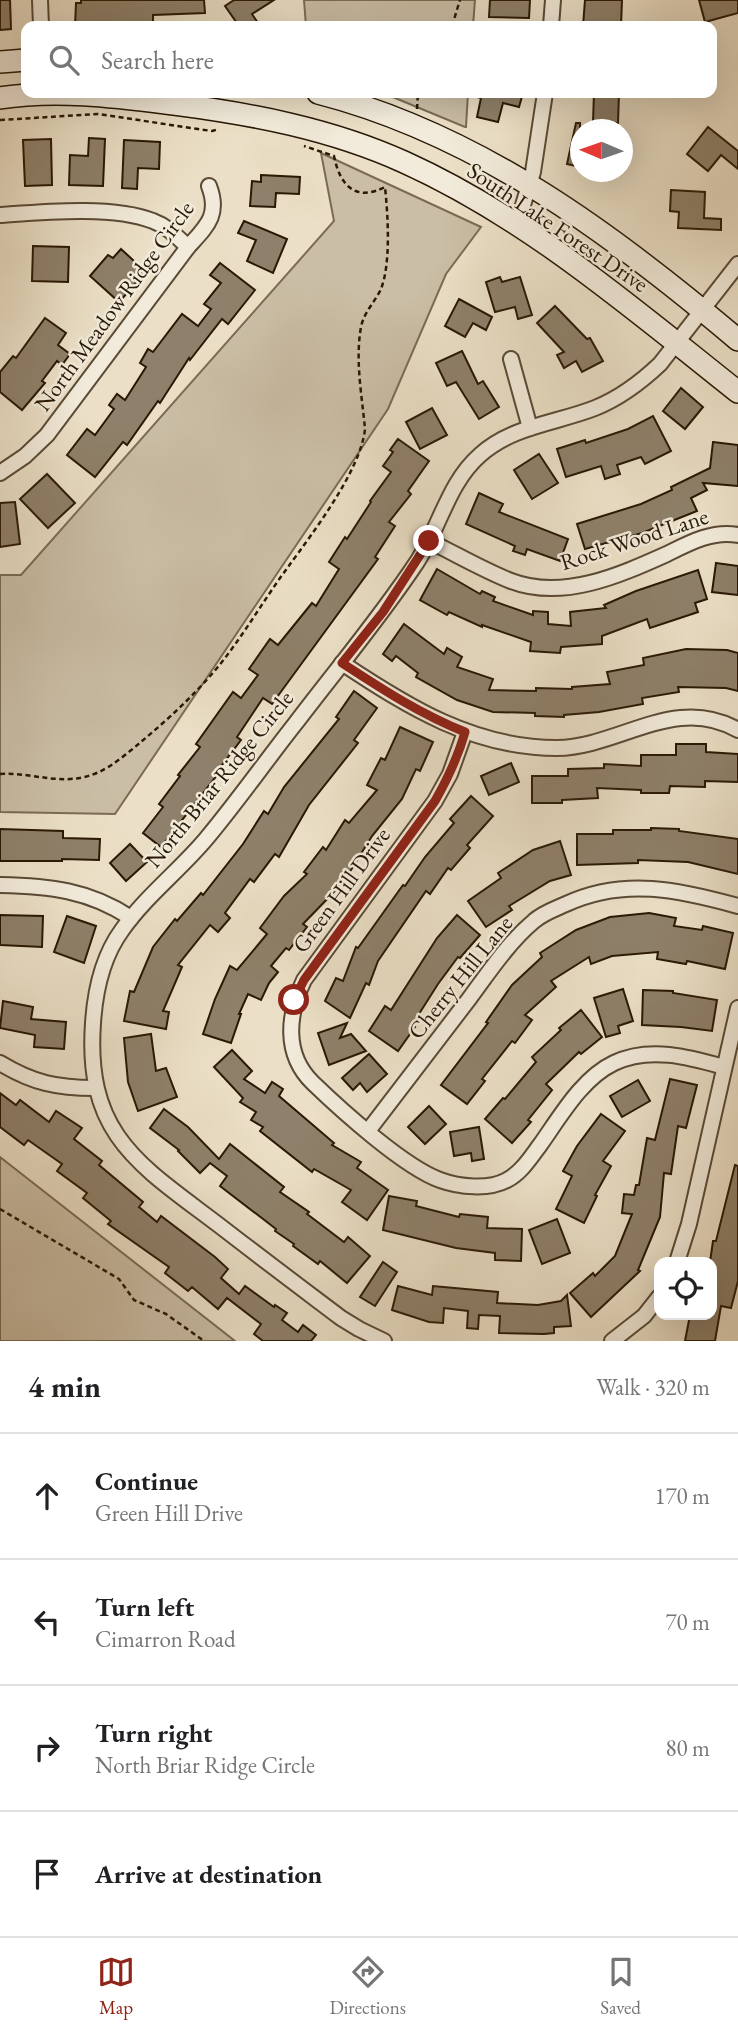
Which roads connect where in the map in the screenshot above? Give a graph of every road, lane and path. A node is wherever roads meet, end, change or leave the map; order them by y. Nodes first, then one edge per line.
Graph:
1 (40, 0) edge
2 (460, 0) edge
3 (554, 0) edge
4 (41, 21) edge
5 (454, 21) edge
6 (552, 21) edge
7 (21, 60) edge
8 (0, 62) edge
9 (21, 96) edge
10 (122, 98) edge
11 (333, 98) edge
12 (417, 98) edge
13 (544, 98) edge
14 (0, 99) edge
15 (416, 109) dead end
16 (0, 120) edge
17 (220, 128) dead end
18 (301, 145) dead end
19 (209, 186) dead end
20 (529, 186) junction
21 (0, 215) edge
22 (517, 225) junction
23 (188, 247) junction
24 (738, 264) edge
25 (702, 309) junction
26 (738, 340) edge
27 (676, 343) junction
28 (511, 359) dead end
29 (738, 392) edge
30 (530, 428) junction
31 (0, 473) edge
32 (738, 535) edge
33 (429, 541) junction
34 (342, 663) junction
35 (738, 730) edge
36 (465, 732) junction
37 (0, 774) edge
38 (0, 885) edge
39 (738, 906) edge
40 (131, 918) junction
41 (738, 1008) edge
42 (0, 1063) edge
43 (724, 1067) junction
44 (95, 1088) junction
45 (368, 1131) junction
46 (0, 1209) edge
47 (679, 1257) edge
48 (654, 1303) edge
49 (204, 1341) edge
50 (384, 1341) edge
51 (612, 1341) edge

1 - 4 street
2 - 5 path
3 - 6 street
7 - 8 main road
9 - 14 main road, South Lake Forest Drive
10 - 22 main road, South Lake Forest Drive
11 - 20 main road, South Lake Forest Drive
12 - 15 path
13 - 20 street
16 - 17 path
18 - 37 path
19 - 23 street, North Meadow Ridge Circle
20 - 22 street
20 - 25 main road, South Lake Forest Drive
21 - 23 street
22 - 27 main road, South Lake Forest Drive
23 - 31 street, North Meadow Ridge Circle
24 - 25 street, North Briar Ridge Circle
25 - 26 main road, South Lake Forest Drive
25 - 27 street, North Briar Ridge Circle
27 - 29 main road, South Lake Forest Drive
27 - 30 street, North Briar Ridge Circle
28 - 30 street
30 - 33 street, North Briar Ridge Circle
32 - 33 street, Rock Wood Lane
33 - 34 street, North Briar Ridge Circle
34 - 36 street
34 - 40 street, North Briar Ridge Circle
35 - 36 street
36 - 45 street, Green Hill Drive
38 - 40 street
39 - 45 street, Cherry Hill Lane
40 - 44 street, North Briar Ridge Circle
41 - 43 street
42 - 44 street
43 - 45 street, Green Hill Drive
43 - 47 street
44 - 50 street, North Briar Ridge Circle
46 - 49 path
48 - 51 street

